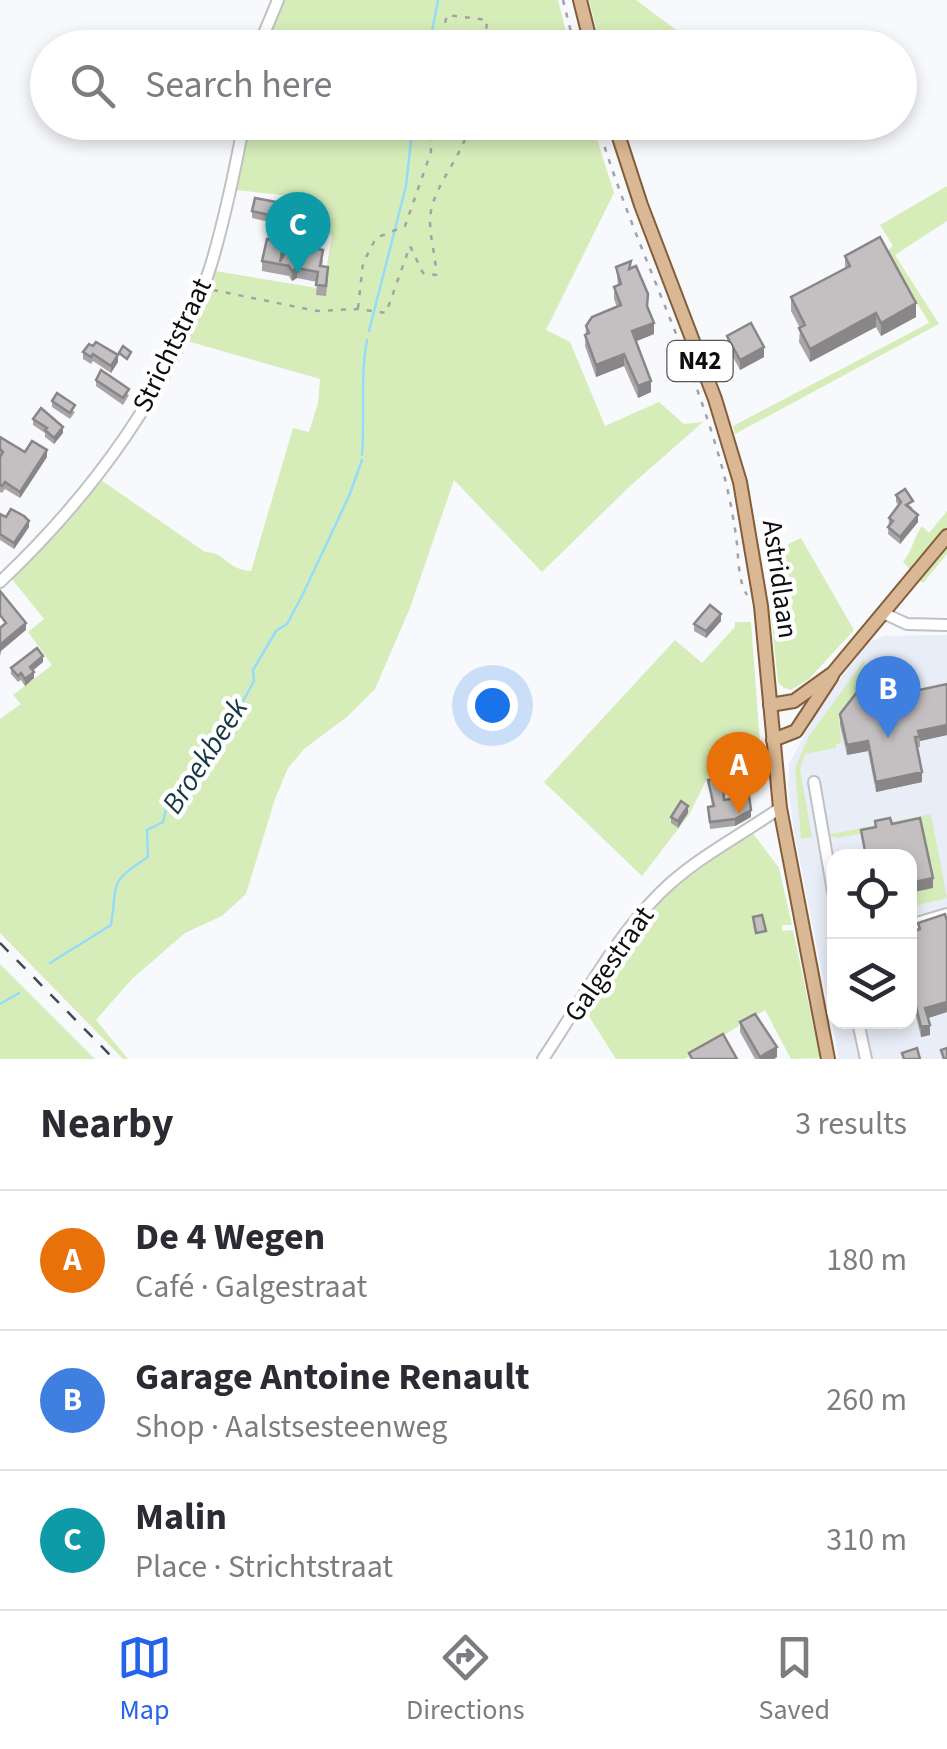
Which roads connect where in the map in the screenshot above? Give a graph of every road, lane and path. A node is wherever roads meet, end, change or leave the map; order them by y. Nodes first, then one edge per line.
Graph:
1 (278, 0) edge
2 (563, 0) edge
3 (580, 0) edge
4 (266, 30) edge
5 (443, 30) edge
6 (486, 30) edge
7 (570, 30) edge
8 (588, 30) edge
9 (240, 140) edge
10 (430, 140) edge
11 (462, 140) edge
12 (602, 140) edge
13 (620, 140) edge
14 (202, 287) junction
15 (358, 309) junction
16 (947, 536) edge
17 (0, 582) edge
18 (742, 586) dead end
19 (883, 612) junction
20 (947, 625) edge
21 (833, 673) junction
22 (770, 705) junction
23 (774, 740) junction
24 (814, 782) dead end
25 (780, 808) junction
26 (827, 857) edge
27 (947, 914) edge
28 (917, 923) edge
29 (860, 1029) edge
30 (543, 1059) edge
31 (828, 1059) edge
32 (866, 1059) edge

1 - 4 street
2 - 7 path
3 - 8 main road
5 - 6 path
9 - 14 street, Strichtstraat
10 - 15 path
11 - 15 path
12 - 18 path
13 - 22 main road, Astridlaan / N42
14 - 15 path
14 - 17 street, Strichtstraat
16 - 19 main road
19 - 20 street
19 - 21 main road
21 - 22 main road
21 - 23 main road
22 - 23 main road, Astridlaan / N42
23 - 25 main road, Astridlaan / N42
24 - 26 street
25 - 30 street, Galgestraat
25 - 31 main road, Astridlaan / N42
27 - 28 street
29 - 32 street

